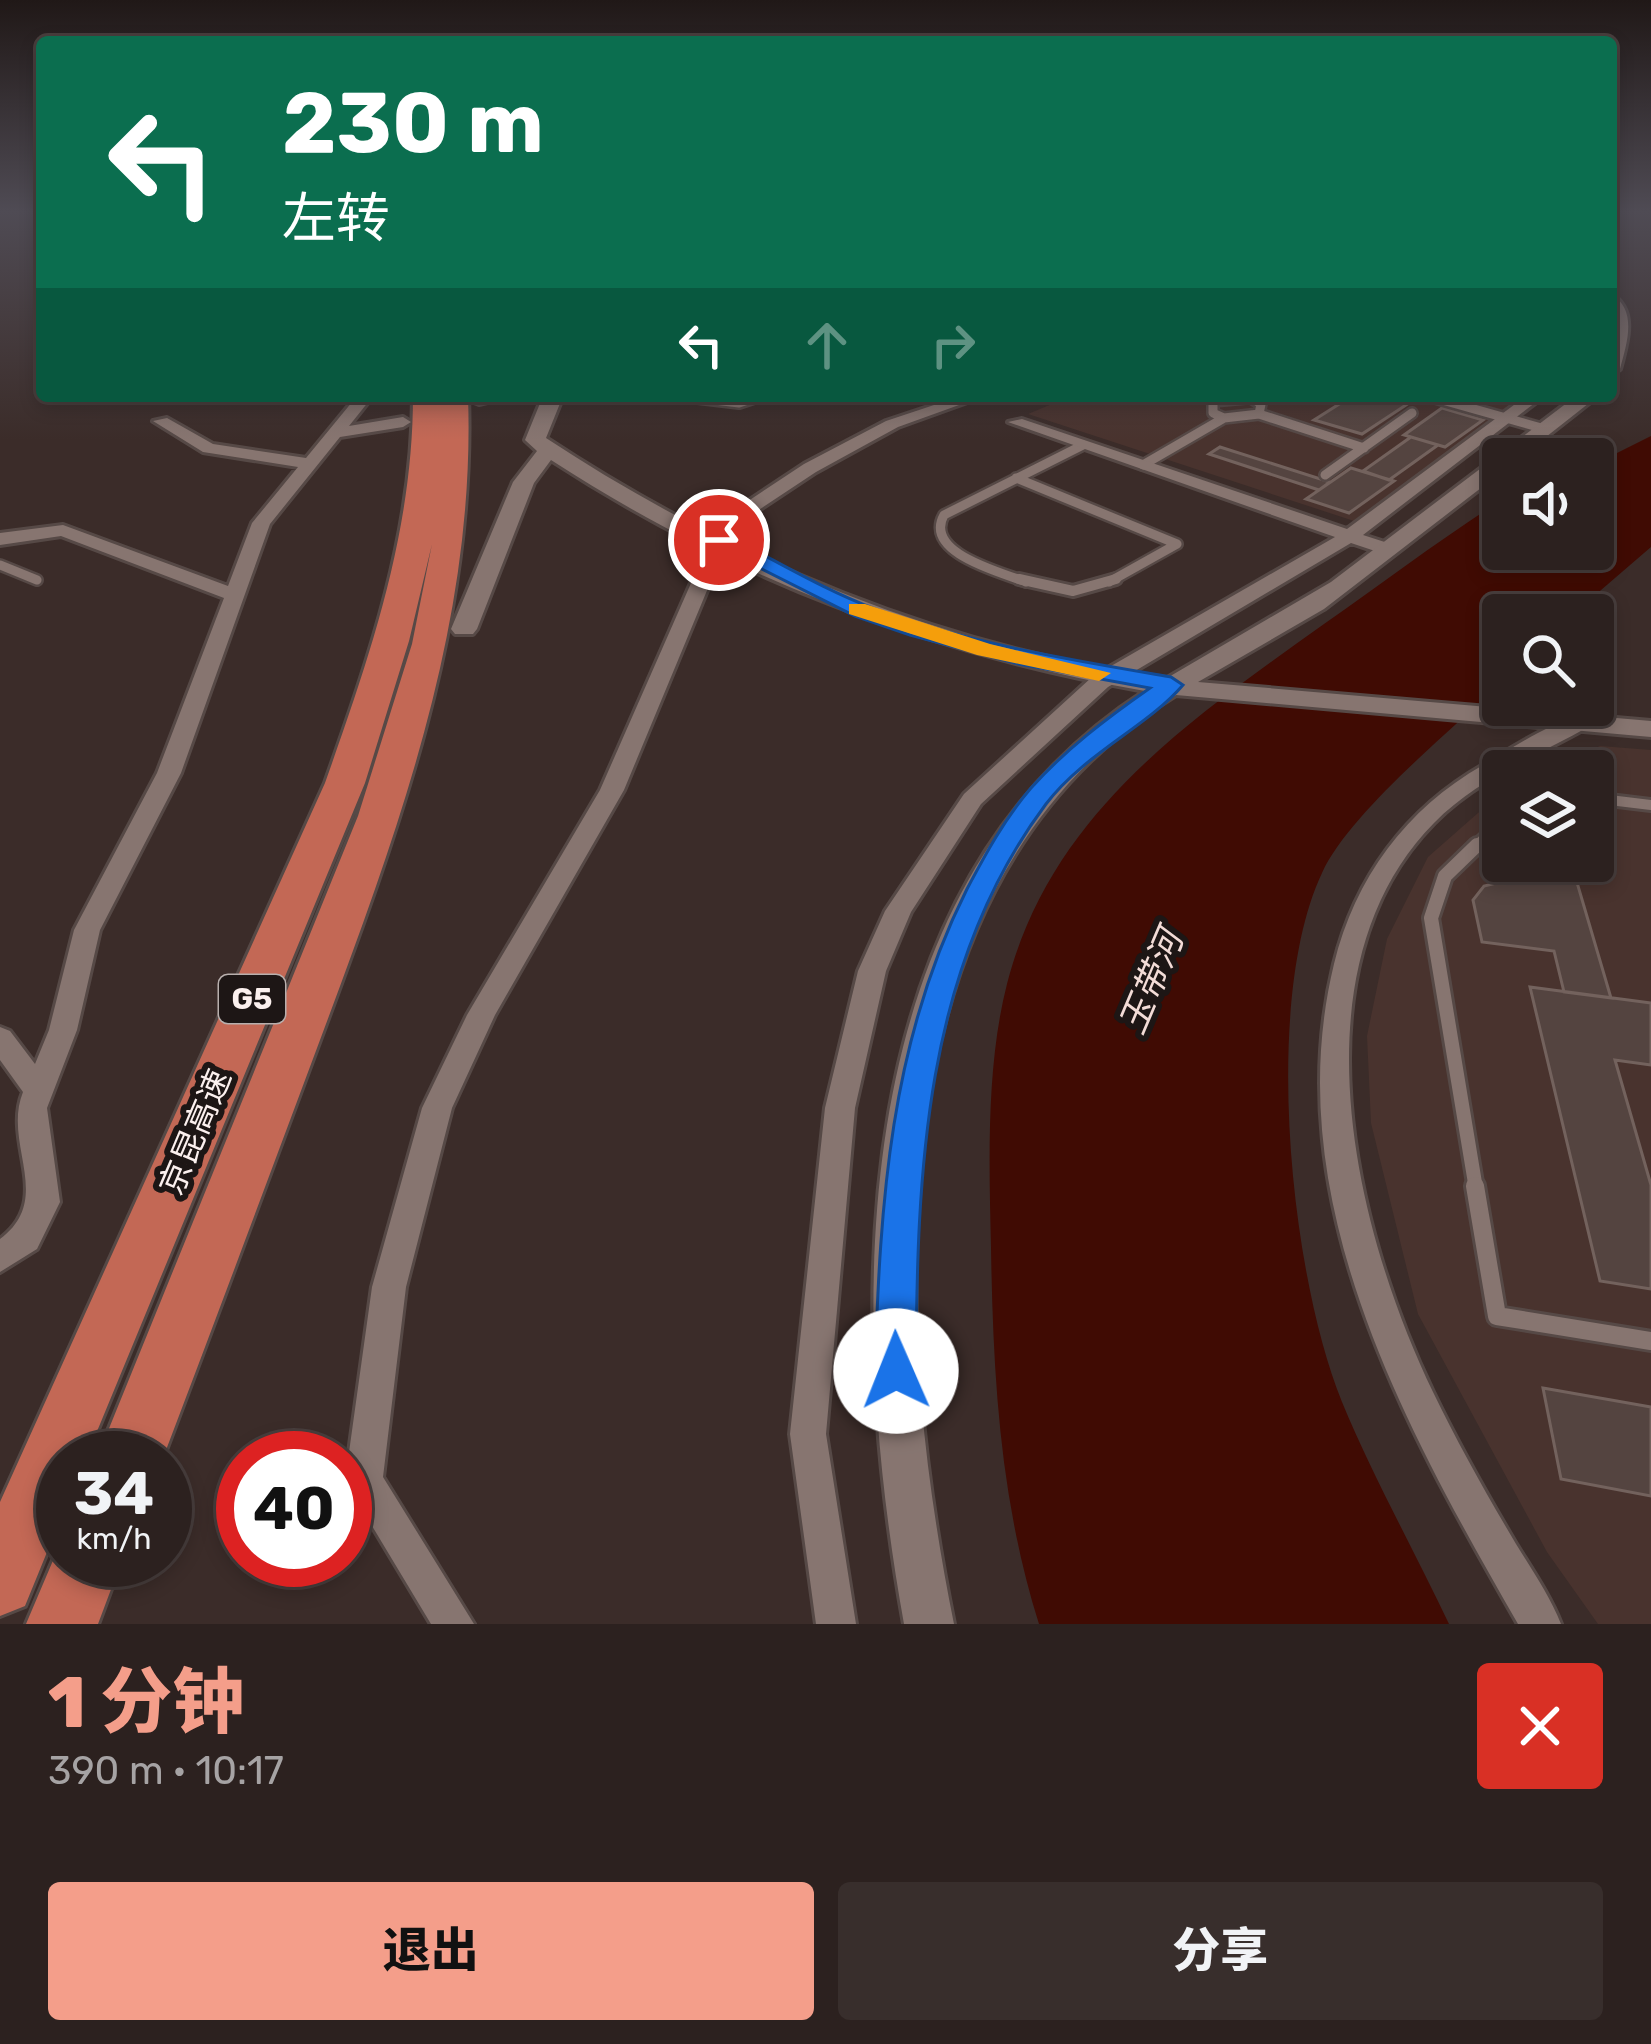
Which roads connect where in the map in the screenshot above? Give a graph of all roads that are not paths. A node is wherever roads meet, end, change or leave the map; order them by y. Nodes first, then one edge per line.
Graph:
1 (1617, 324) edge
2 (1617, 353) edge
3 (360, 402) edge
4 (465, 402) edge
5 (551, 402) edge
6 (958, 402) edge
7 (1213, 402) edge
8 (1259, 402) edge
9 (1450, 402) edge
10 (1528, 402) edge
11 (1579, 402) edge
12 (415, 409) edge
13 (1412, 413) dead end
14 (1259, 414) junction
15 (1224, 418) junction
16 (1507, 418) junction
17 (161, 421) dead end
18 (1016, 422) dead end
19 (1545, 428) junction
20 (335, 433) junction
21 (1532, 438) edge
22 (1083, 445) junction
23 (1364, 448) junction
24 (549, 449) junction
25 (307, 464) junction
26 (1143, 465) junction
27 (1325, 475) dead end
28 (1482, 477) edge
29 (1016, 478) junction
30 (1350, 536) junction
31 (714, 537) junction
32 (0, 539) edge
33 (1388, 549) junction
34 (0, 565) edge
35 (38, 580) dead end
36 (232, 594) junction
37 (464, 629) dead end
38 (1111, 675) junction
39 (1171, 685) junction
40 (1482, 714) edge
41 (1614, 725) edge
42 (1573, 726) edge
43 (1651, 729) edge
44 (1614, 801) edge
45 (1651, 805) edge
46 (1482, 841) edge
47 (0, 1037) edge
48 (38, 1090) junction
49 (0, 1258) edge
50 (1651, 1341) edge
51 (141, 1431) edge
52 (0, 1580) edge
53 (77, 1587) edge
54 (62, 1624) edge
55 (454, 1624) edge
56 (836, 1624) edge
57 (929, 1624) edge
58 (1541, 1624) edge

1 - 2 street
3 - 20 street
4 - 51 highway, 京昆高速 / G5
5 - 24 street
6 - 31 street
7 - 15 lane
8 - 14 lane
9 - 16 lane
10 - 16 street
11 - 19 street
12 - 20 street
12 - 52 highway, 京昆高速 / G5
13 - 23 lane
14 - 15 lane
14 - 23 lane
15 - 26 lane
16 - 19 lane
16 - 30 street
17 - 25 street
18 - 22 street
19 - 21 street
20 - 25 street
22 - 26 street
22 - 29 lane
23 - 27 lane
24 - 31 street
24 - 37 street
25 - 36 street
26 - 30 street
28 - 33 street
29 - 29 lane
30 - 33 street
30 - 38 street
31 - 38 street
31 - 55 street
32 - 36 street
33 - 39 street
34 - 35 lane
36 - 48 street
38 - 39 street
38 - 56 street
39 - 40 street
39 - 57 street
41 - 43 street
42 - 58 street
44 - 45 lane
46 - 50 lane
47 - 48 street
48 - 49 street
53 - 54 highway

